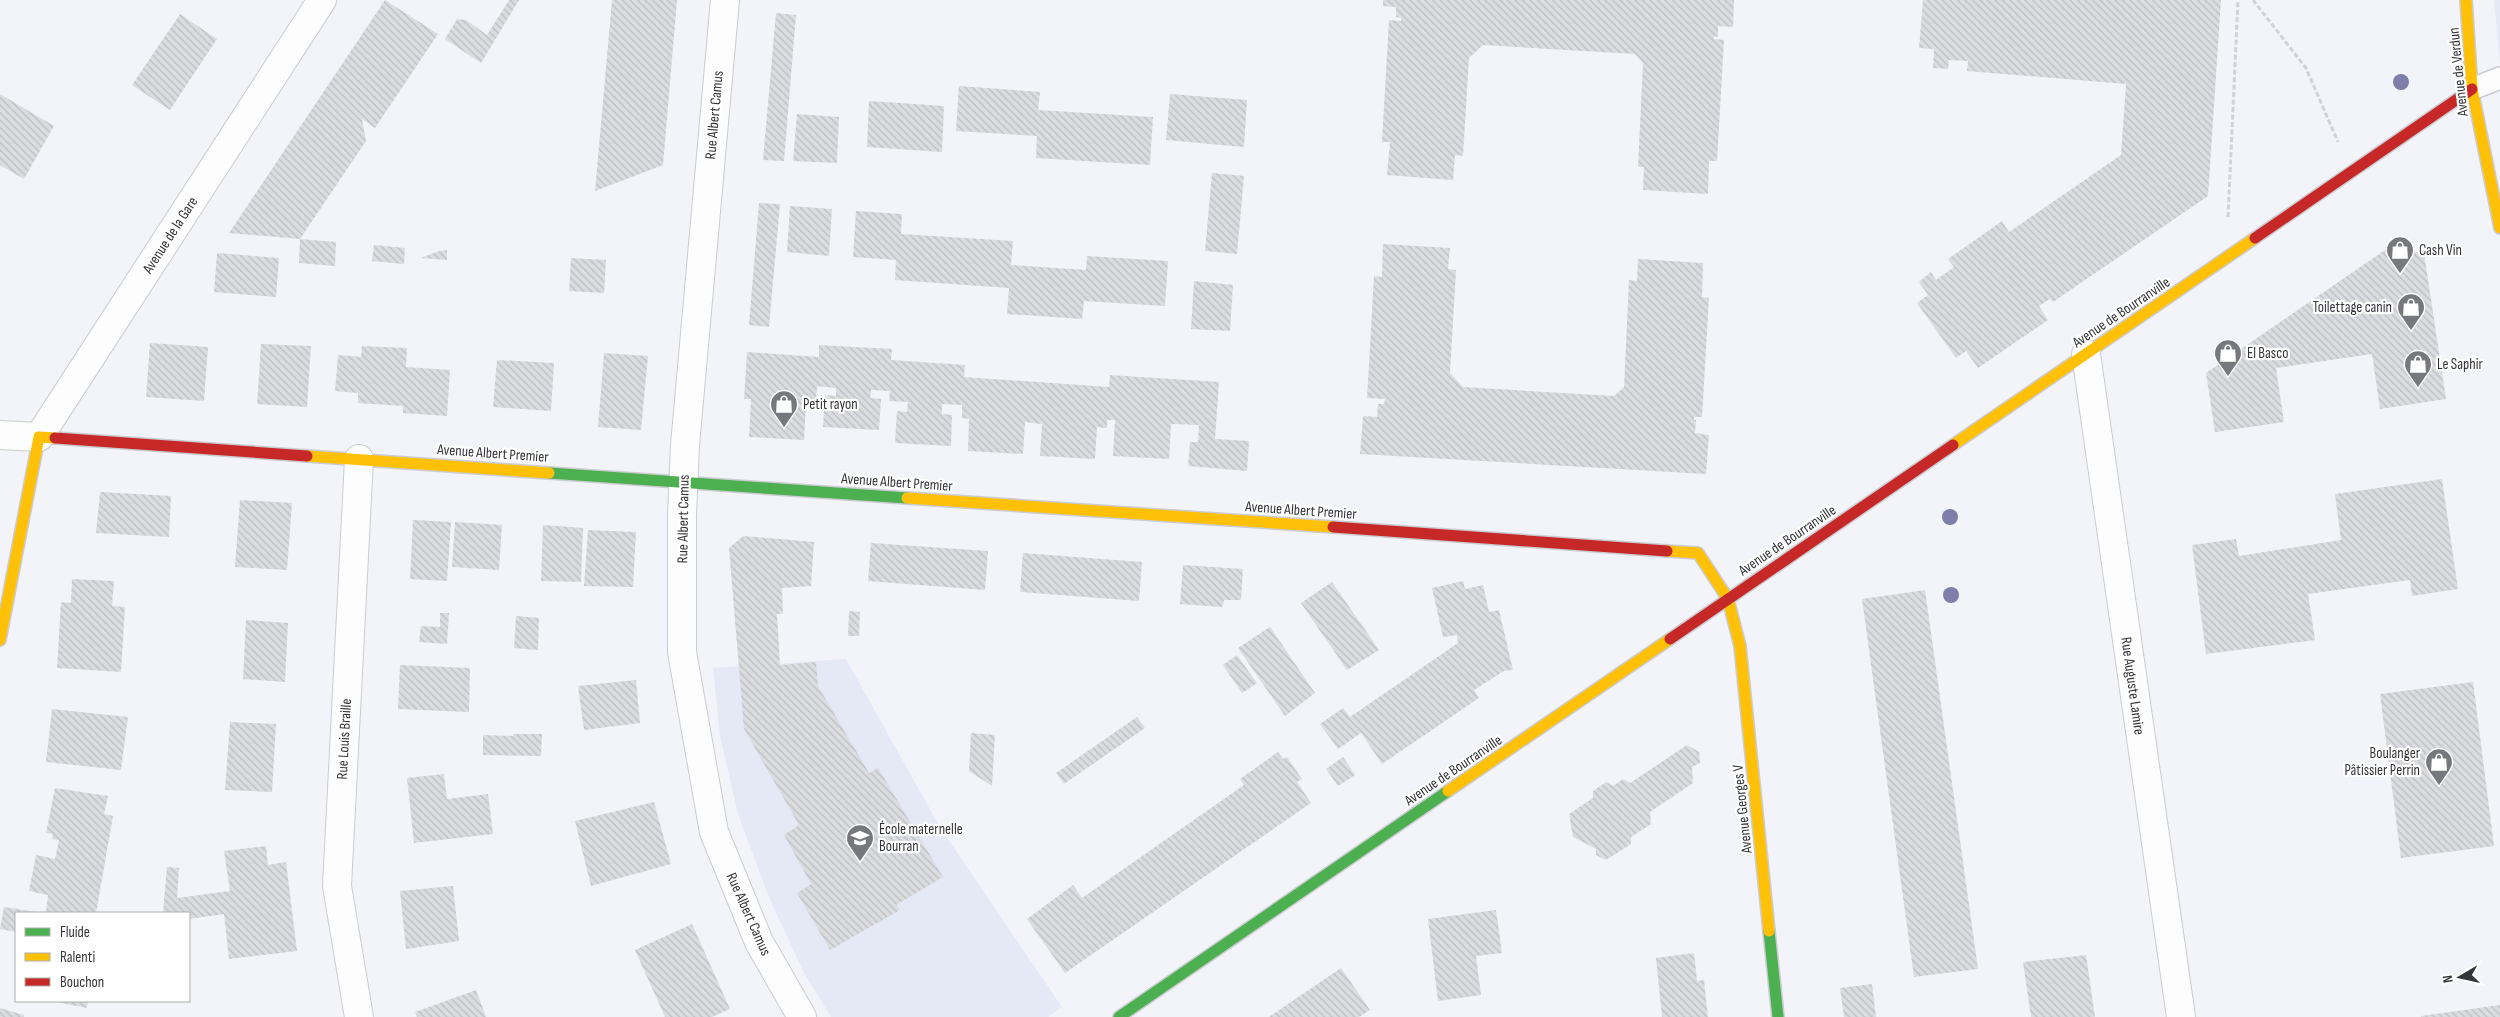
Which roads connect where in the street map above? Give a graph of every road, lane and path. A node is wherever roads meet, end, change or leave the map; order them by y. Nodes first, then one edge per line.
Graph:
1 (322, 0) edge
2 (725, 0) edge
3 (2238, 0) edge
4 (2253, 0) edge
5 (2466, 0) edge
6 (2500, 78) edge
7 (2472, 89) junction
8 (2351, 172) junction
9 (2500, 228) edge
10 (2227, 257) junction
11 (2086, 354) junction
12 (0, 435) edge
13 (39, 437) junction
14 (359, 459) junction
15 (683, 482) junction
16 (1728, 598) junction
17 (0, 640) edge
18 (359, 1017) edge
19 (802, 1017) edge
20 (1119, 1017) edge
21 (1778, 1017) edge
22 (2181, 1017) edge

1 - 13 street, Avenue de la Gare
2 - 15 street, Rue Albert Camus
3 - 10 path
4 - 8 path
5 - 7 street, Avenue de Verdun
6 - 7 lane
7 - 8 street, Avenue de Bourranville
7 - 9 street, Avenue de Verdun
8 - 10 street, Avenue de Bourranville
10 - 11 street, Avenue de Bourranville
11 - 16 street, Avenue de Bourranville
11 - 22 street, Rue Auguste Lamire
12 - 13 street
13 - 14 street, Avenue Albert Premier
13 - 17 street
14 - 15 street, Avenue Albert Premier
14 - 18 street, Rue Louis Braille
15 - 16 street, Avenue Albert Premier
15 - 19 street, Rue Albert Camus
16 - 20 street, Avenue de Bourranville
16 - 21 street, Avenue Georges V

